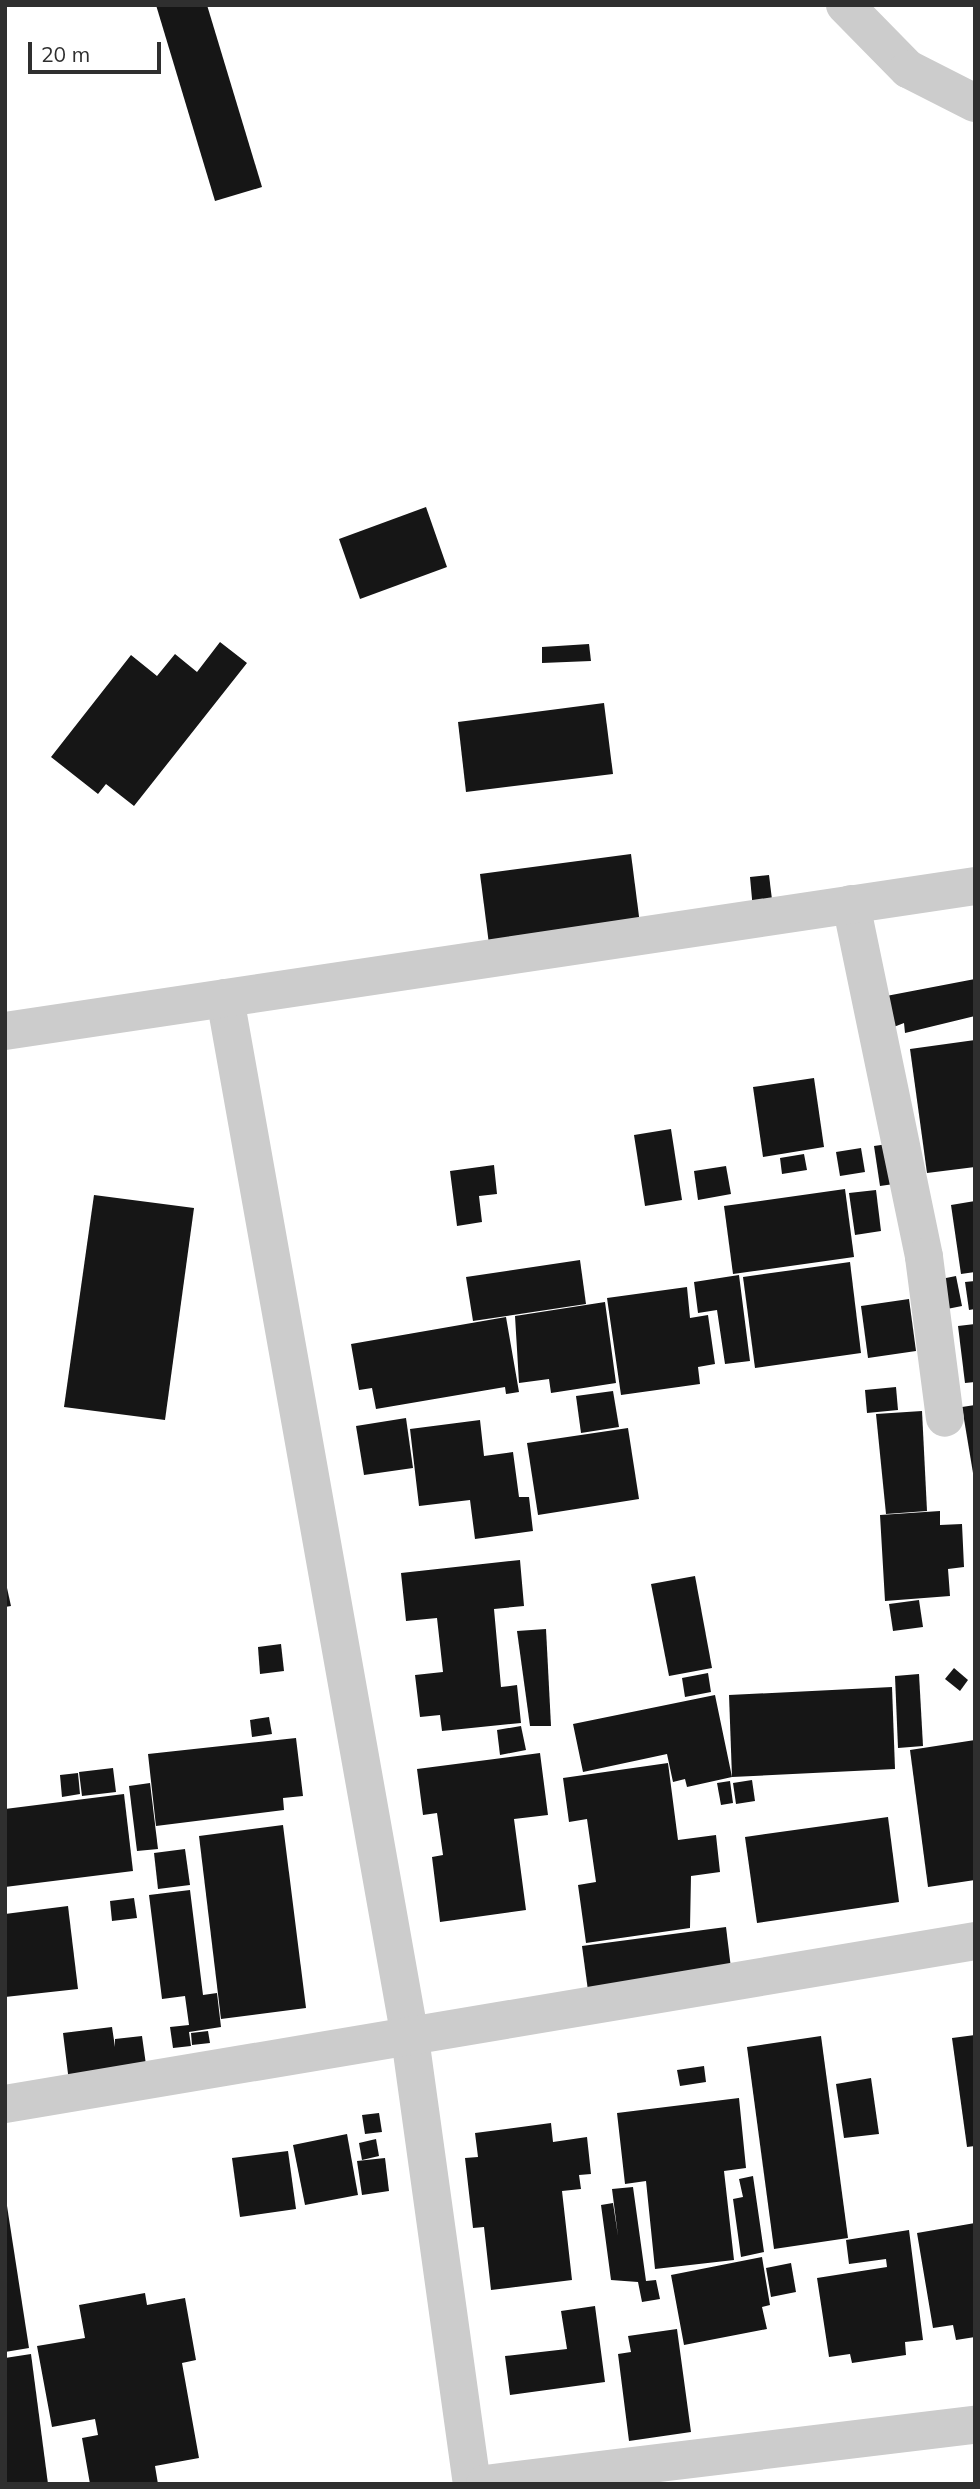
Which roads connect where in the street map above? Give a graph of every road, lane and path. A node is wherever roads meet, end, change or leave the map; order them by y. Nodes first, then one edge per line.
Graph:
1 (845, 5) edge
2 (975, 103) edge
3 (971, 879) edge
4 (851, 904) junction
5 (225, 998) junction
6 (5, 1031) edge
7 (946, 1419) dead end
8 (975, 1941) edge
9 (410, 2038) junction
10 (5, 2104) edge
11 (975, 2425) edge
12 (472, 2484) edge
13 (485, 2484) edge

1 - 2 street
3 - 4 street
4 - 5 street
4 - 7 street
5 - 6 street
5 - 9 street
8 - 9 street
9 - 10 street
9 - 12 street
11 - 13 street

